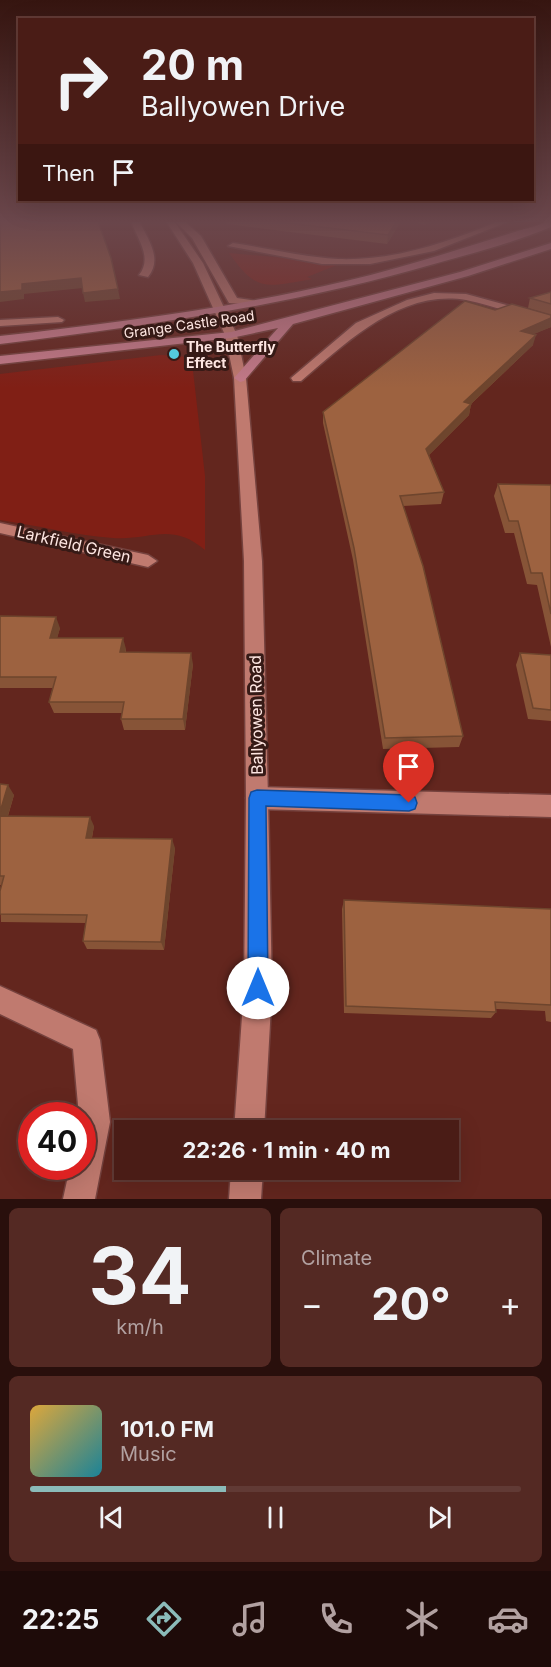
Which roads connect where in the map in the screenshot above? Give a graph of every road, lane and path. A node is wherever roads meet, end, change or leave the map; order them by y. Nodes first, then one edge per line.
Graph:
1 (204, 277) edge
2 (220, 277) edge
3 (376, 277) edge
4 (453, 277) edge
5 (254, 303) junction
6 (219, 310) junction
7 (58, 320) dead end
8 (551, 321) edge
9 (289, 322) junction
10 (0, 323) edge
11 (231, 335) junction
12 (0, 340) edge
13 (0, 360) edge
14 (240, 378) junction
15 (297, 378) dead end
16 (0, 528) edge
17 (148, 561) dead end
18 (257, 798) junction
19 (551, 806) edge
20 (0, 1000) edge
21 (250, 1120) edge
22 (246, 1180) edge
23 (79, 1199) edge
24 (245, 1199) edge

1 - 6 street, Ballyowen Road
2 - 5 street
3 - 5 main road, Grange Castle Road
4 - 9 main road, Grange Castle Road
5 - 6 main road, Grange Castle Road
6 - 11 street, Ballyowen Road
6 - 12 main road, Grange Castle Road
7 - 10 street
8 - 15 street
9 - 11 main road, Grange Castle Road
9 - 14 main road
11 - 13 main road, Grange Castle Road
11 - 14 street, Ballyowen Road
14 - 18 street, Ballyowen Road
16 - 17 street, Larkfield Green
18 - 19 street
18 - 21 street, Ballyowen Road
20 - 23 street
22 - 24 street

